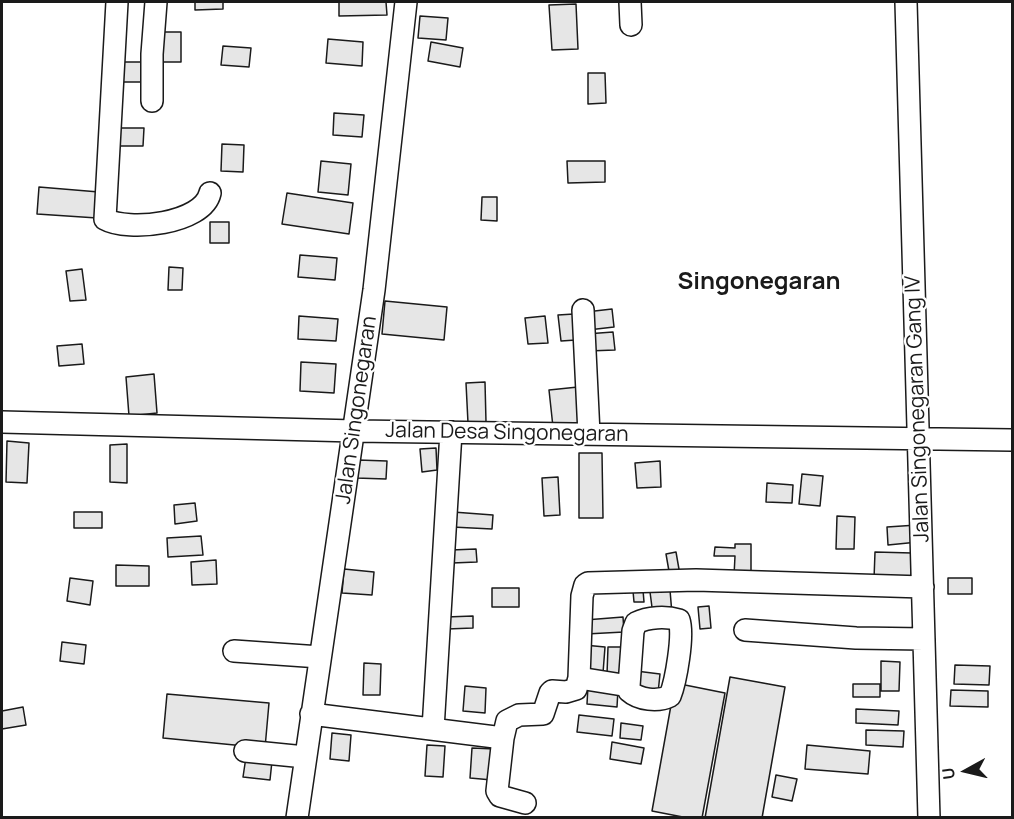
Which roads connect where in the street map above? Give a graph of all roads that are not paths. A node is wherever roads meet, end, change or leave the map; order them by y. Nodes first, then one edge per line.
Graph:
1 (117, 2) edge
2 (156, 2) edge
3 (406, 2) edge
4 (630, 2) edge
5 (906, 2) edge
6 (631, 25) dead end
7 (152, 101) dead end
8 (210, 193) dead end
9 (583, 310) dead end
10 (2, 422) edge
11 (355, 431) junction
12 (451, 432) junction
13 (589, 434) junction
14 (920, 438) junction
15 (1012, 440) edge
16 (923, 587) junction
17 (745, 630) dead end
18 (924, 639) junction
19 (234, 651) dead end
20 (320, 657) junction
21 (579, 678) junction
22 (629, 686) dead end
23 (311, 714) junction
24 (433, 729) junction
25 (503, 738) junction
26 (244, 751) dead end
27 (304, 757) junction
28 (525, 803) dead end
29 (297, 818) edge
30 (929, 818) edge

1 - 8 street
2 - 7 street
3 - 11 street, Jalan Singonegaran
4 - 6 street
5 - 14 street, Jalan Singonegaran Gang IV
9 - 13 street
10 - 11 street, Jalan Desa Singonegaran
11 - 12 street, Jalan Desa Singonegaran
11 - 20 street, Jalan Singonegaran
12 - 13 street, Jalan Desa Singonegaran
12 - 24 street
13 - 14 street, Jalan Desa Singonegaran
14 - 15 street, Jalan Desa Singonegaran
14 - 16 street, Jalan Singonegaran Gang IV
16 - 18 street, Jalan Singonegaran Gang IV
16 - 21 street
17 - 18 street
18 - 30 street, Jalan Singonegaran Gang IV
19 - 20 street
20 - 23 street, Jalan Singonegaran
21 - 22 street
21 - 25 street
23 - 24 street
23 - 27 street, Jalan Singonegaran
24 - 25 street
25 - 28 street
26 - 27 street
27 - 29 street, Jalan Singonegaran

